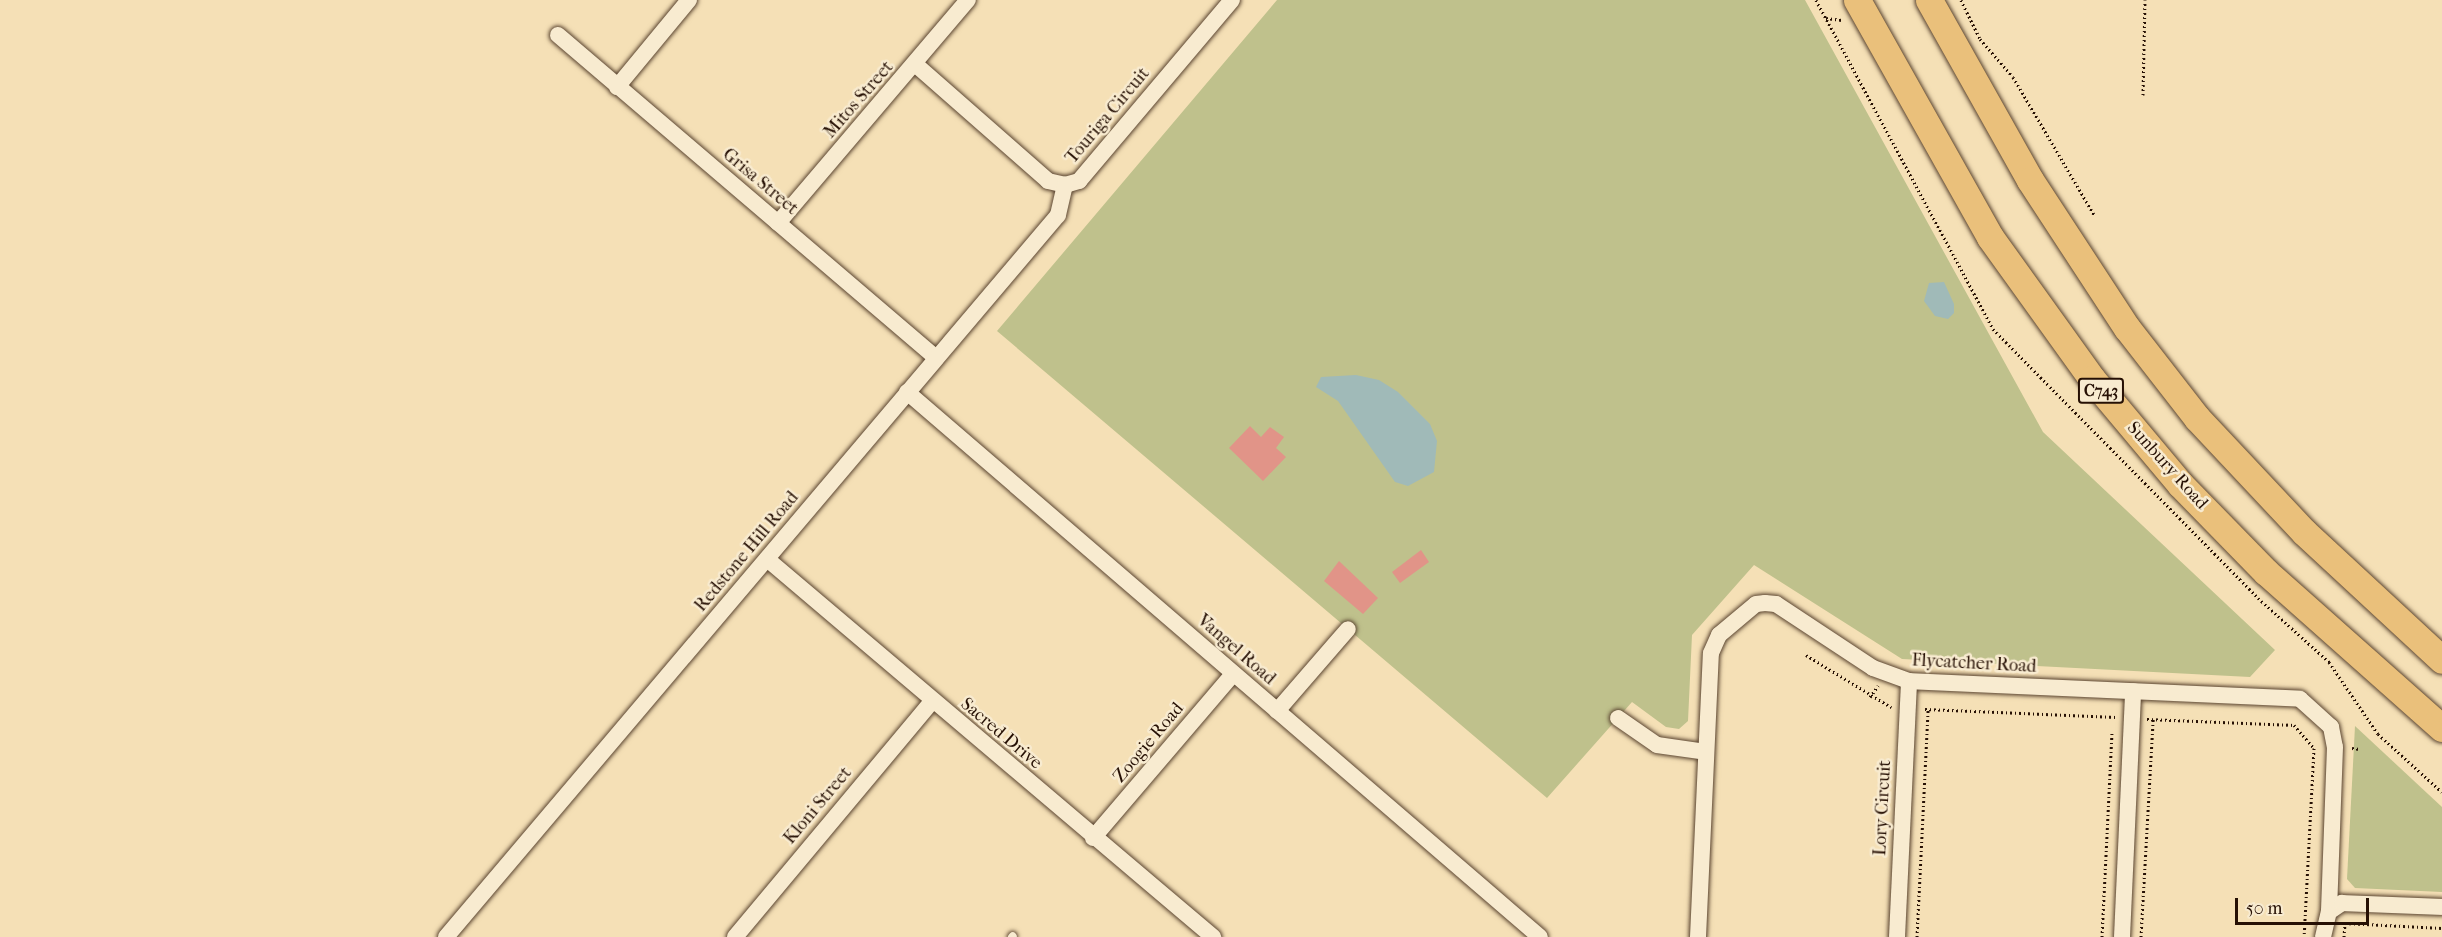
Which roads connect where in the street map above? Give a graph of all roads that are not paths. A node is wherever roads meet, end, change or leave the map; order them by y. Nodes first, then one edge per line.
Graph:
1 (689, 0) edge
2 (968, 0) edge
3 (1232, 0) edge
4 (1857, 0) edge
5 (1936, 5) edge
6 (558, 35) dead end
7 (915, 64) junction
8 (617, 87) junction
9 (1065, 185) junction
10 (778, 223) junction
11 (936, 358) junction
12 (907, 392) junction
13 (767, 559) junction
14 (1348, 629) dead end
15 (2442, 660) edge
16 (1233, 674) junction
17 (1909, 681) junction
18 (2133, 691) junction
19 (932, 701) junction
20 (1277, 711) junction
21 (1618, 718) dead end
22 (2442, 728) edge
23 (1706, 752) junction
24 (1093, 838) junction
25 (2442, 907) edge
26 (2326, 924) edge
27 (446, 937) edge
28 (735, 937) edge
29 (1213, 937) edge
30 (1540, 937) edge
31 (1698, 937) edge
32 (1897, 937) edge
33 (2122, 937) edge

1 - 8 street
2 - 7 street, Mitos Street
3 - 9 street, Touriga Circuit
4 - 22 main road, Sunbury Road / C743
5 - 15 main road
6 - 8 street, Grisa Street
7 - 9 street, Touriga Circuit
7 - 10 street, Mitos Street
8 - 10 street, Grisa Street
9 - 11 street, Redstone Hill Road
10 - 11 street, Grisa Street
11 - 12 street, Redstone Hill Road
12 - 13 street, Redstone Hill Road
12 - 16 street, Vangel Road
13 - 19 street, Sacred Drive
13 - 27 street, Redstone Hill Road
14 - 20 street
16 - 20 street, Vangel Road
16 - 24 street, Zoogie Road
17 - 18 street, Flycatcher Road
17 - 23 street, Flycatcher Road
17 - 32 street, Lory Circuit
18 - 26 street, Flycatcher Road
18 - 33 street
19 - 24 street, Sacred Drive
19 - 28 street, Kloni Street
20 - 30 street, Vangel Road
21 - 23 street
23 - 31 street, Flycatcher Road
24 - 29 street, Sacred Drive
25 - 26 street

